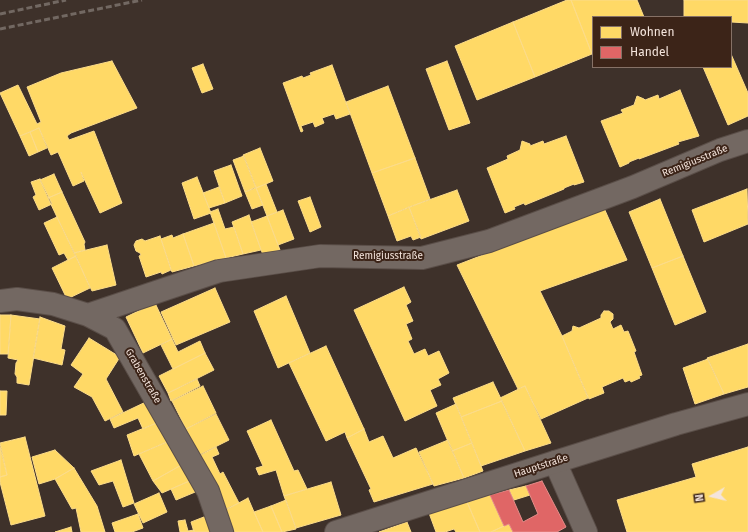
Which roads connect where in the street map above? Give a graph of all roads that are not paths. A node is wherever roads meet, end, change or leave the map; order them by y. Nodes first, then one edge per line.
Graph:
1 (748, 141) edge
2 (0, 301) edge
3 (88, 315) junction
4 (748, 404) edge
5 (555, 462) junction
6 (222, 532) edge
7 (336, 532) edge
8 (586, 532) edge

1 - 3 street, Remigiusstraße
2 - 3 street, Grabenstraße
3 - 6 street, Grabenstraße
4 - 5 street, Hauptstraße
5 - 7 street, Hauptstraße
5 - 8 street

